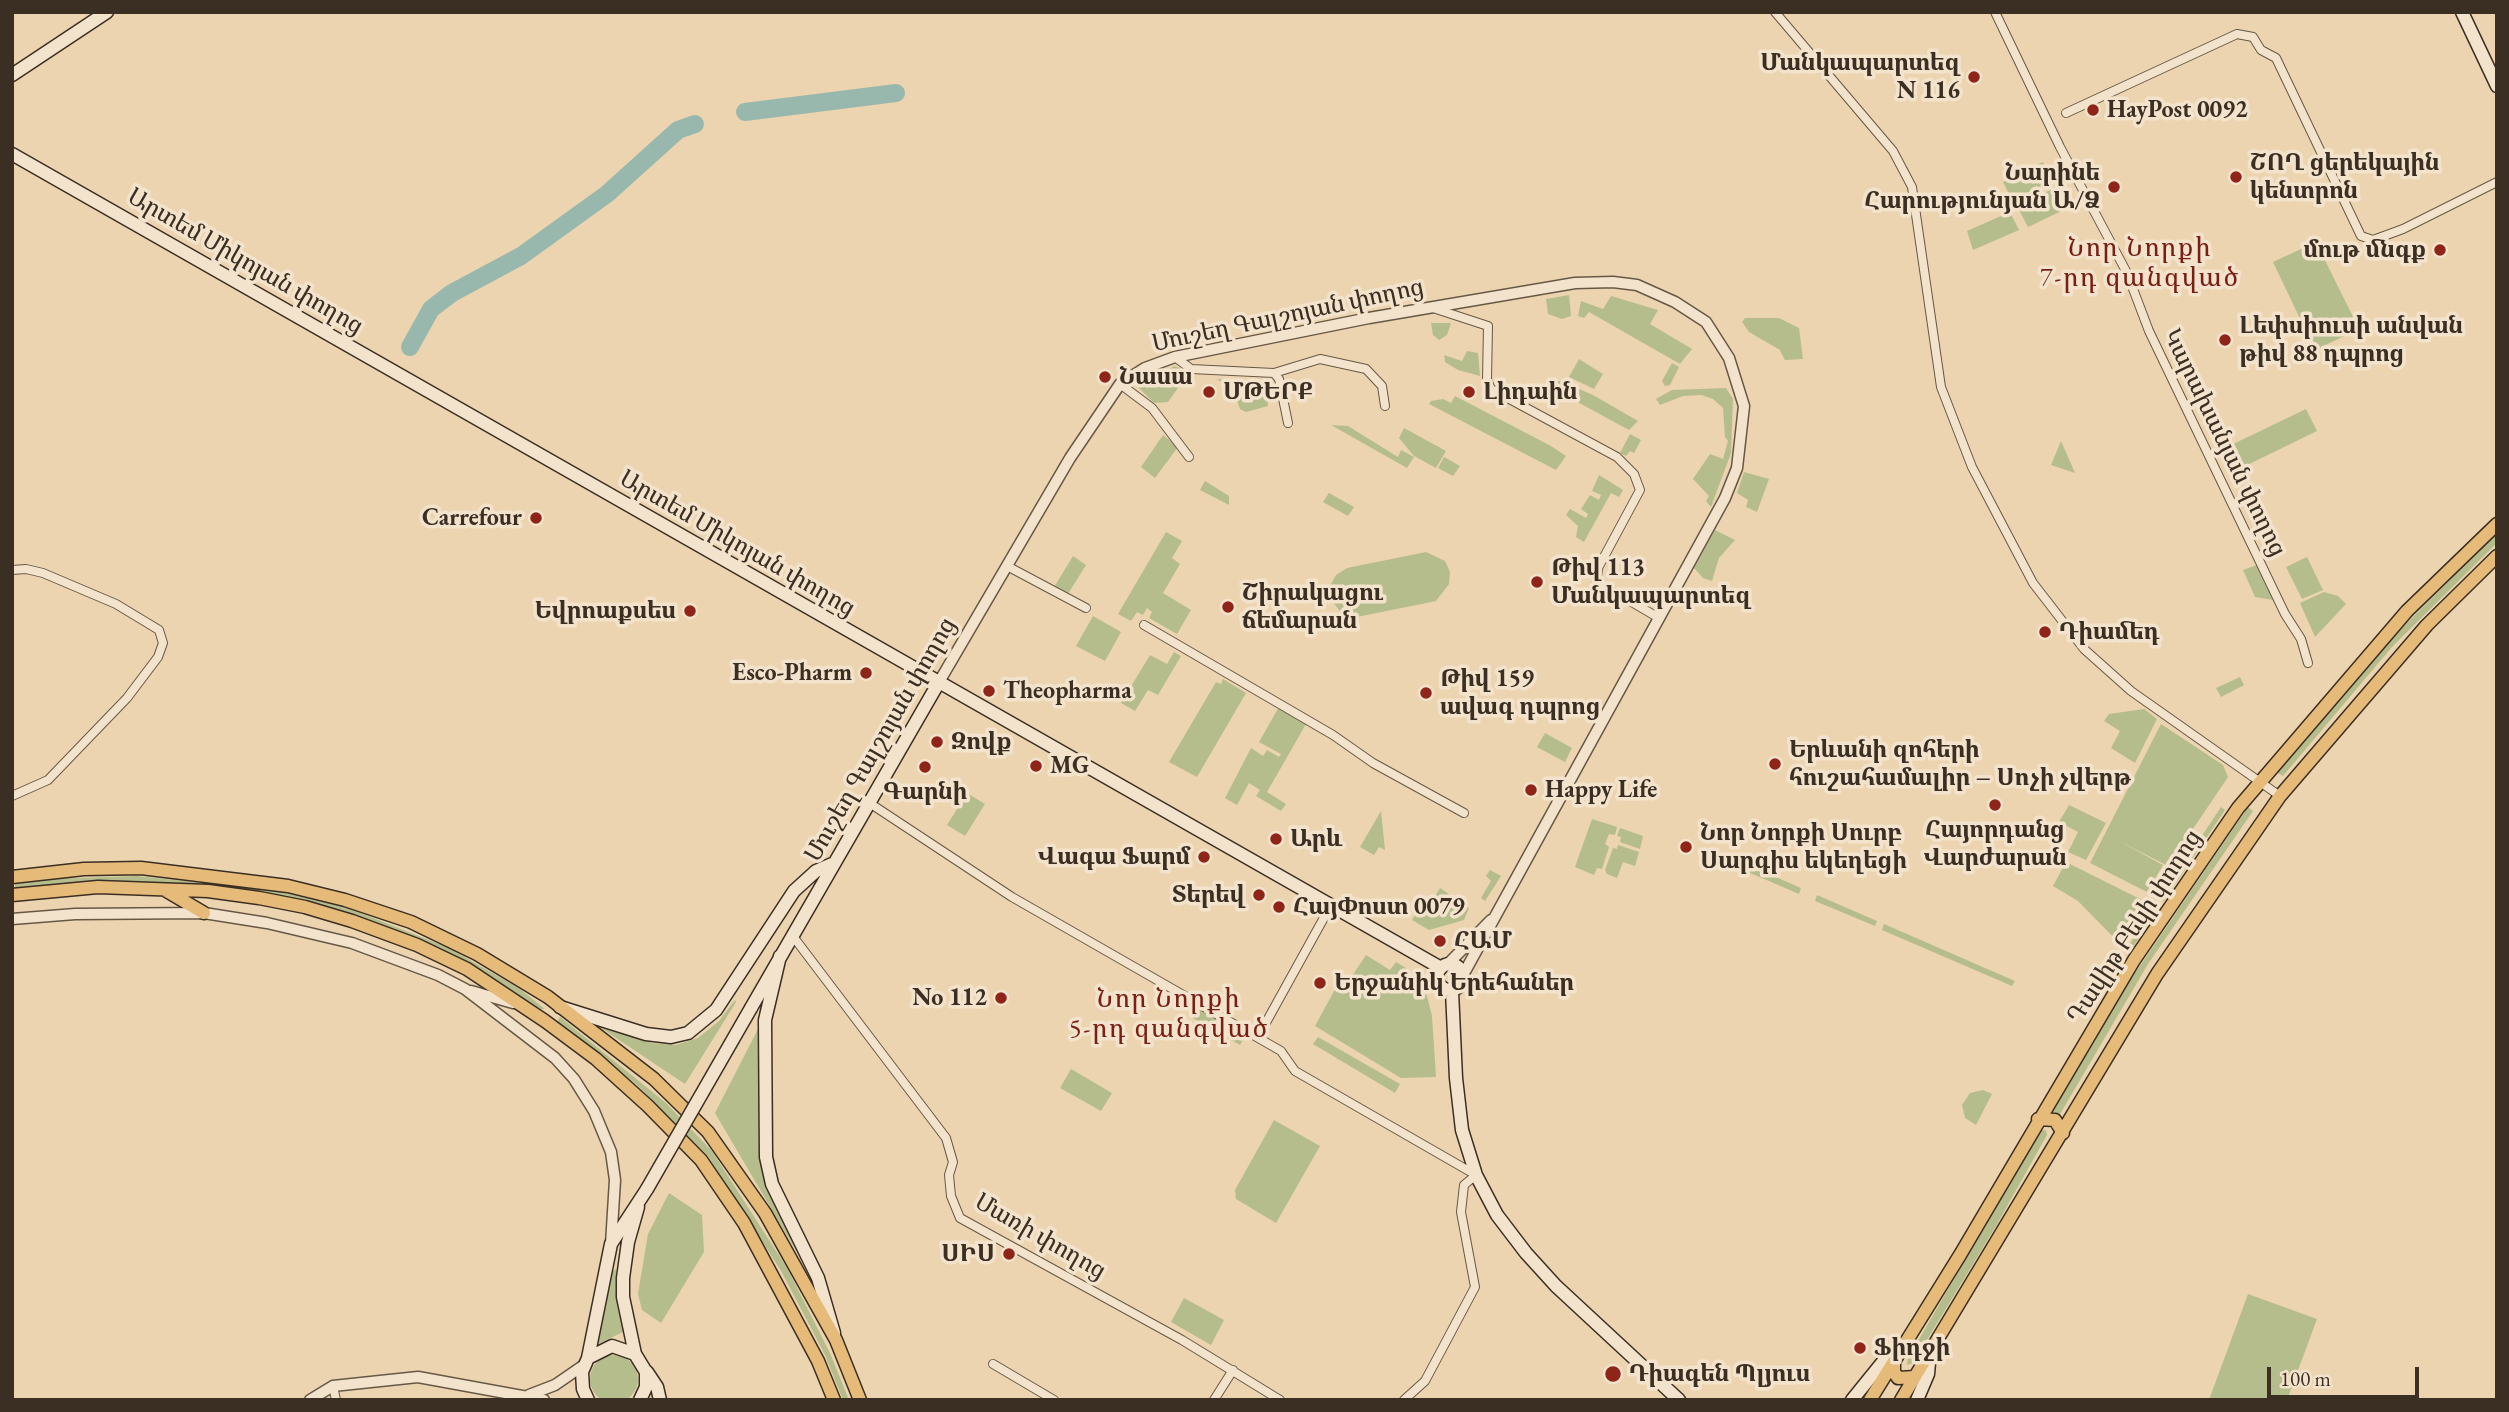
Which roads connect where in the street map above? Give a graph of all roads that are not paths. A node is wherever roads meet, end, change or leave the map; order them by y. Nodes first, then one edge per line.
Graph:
1 (107, 12) edge
2 (1774, 12) edge
3 (1995, 12) edge
4 (2462, 12) edge
5 (12, 75) edge
6 (2497, 86) edge
7 (2066, 113) dead end
8 (12, 154) edge
9 (2497, 182) edge
10 (1433, 307) junction
11 (1175, 357) junction
12 (1274, 373) junction
13 (1120, 384) junction
14 (1385, 406) dead end
15 (1288, 423) dead end
16 (1189, 457) dead end
17 (2497, 524) edge
18 (2497, 555) edge
19 (1007, 566) junction
20 (12, 570) edge
21 (1086, 608) dead end
22 (1659, 618) junction
23 (1144, 625) dead end
24 (2308, 663) dead end
25 (939, 682) junction
26 (2259, 781) junction
27 (12, 796) edge
28 (2280, 796) junction
29 (868, 802) junction
30 (1464, 813) dead end
31 (833, 864) junction
32 (12, 877) edge
33 (162, 888) junction
34 (13, 894) edge
35 (1331, 905) junction
36 (204, 913) junction
37 (1493, 918) junction
38 (12, 919) edge
39 (792, 935) junction
40 (780, 956) junction
41 (1445, 966) junction
42 (1463, 975) junction
43 (465, 989) junction
44 (1452, 991) junction
45 (524, 1006) junction
46 (560, 1007) junction
47 (1258, 1037) junction
48 (2038, 1119) junction
49 (2063, 1133) junction
50 (1476, 1175) junction
51 (639, 1203) junction
52 (611, 1244) junction
53 (1909, 1339) junction
54 (836, 1340) junction
55 (1930, 1352) junction
56 (635, 1354) junction
57 (586, 1361) junction
58 (1894, 1363) junction
59 (993, 1364) dead end
60 (1233, 1370) junction
61 (646, 1372) junction
62 (1915, 1377) junction
63 (333, 1386) junction
64 (529, 1395) junction
65 (310, 1400) edge
66 (336, 1400) edge
67 (544, 1400) edge
68 (588, 1400) edge
69 (640, 1400) edge
70 (660, 1400) edge
71 (834, 1400) edge
72 (860, 1400) edge
73 (1054, 1400) edge
74 (1214, 1400) edge
75 (1280, 1400) edge
76 (1404, 1400) edge
77 (1679, 1400) edge
78 (1852, 1400) edge
79 (1870, 1400) edge
80 (1901, 1400) edge
81 (1917, 1400) edge

1 - 5 main road
2 - 26 street
3 - 24 street, Կարախանյան փողոց
4 - 6 main road
7 - 9 street
8 - 25 main road, Արտեմ Միկոյան փողոց
10 - 11 street, Մուշեղ Գալշոյան փողոց
10 - 22 street
10 - 22 street, Մուշեղ Գալշոյան փողոց
11 - 12 street
11 - 13 street, Մուշեղ Գալշոյան փողոց
12 - 14 street
12 - 15 street
13 - 16 street
13 - 19 street, Մուշեղ Գալշոյան փողոց
17 - 26 main road, Դավիթ Բեկի փողոց
18 - 28 main road, Դավիթ Բեկի փողոց
19 - 21 street
19 - 25 street, Մուշեղ Գալշոյան փողոց
20 - 27 street
22 - 37 street, Մուշեղ Գալշոյան փողոց
23 - 30 street
25 - 29 main road, Մուշեղ Գալշոյան փողոց
25 - 35 main road, Արտեմ Միկոյան փողոց
26 - 28 street
26 - 48 main road, Դավիթ Բեկի փողոց
28 - 49 main road, Դավիթ Բեկի փողոց
29 - 31 main road, Մուշեղ Գալշոյան փողոց
29 - 47 street
31 - 39 main road, Մուշեղ Գալշոյան փողոց
31 - 46 main road
32 - 46 main road
33 - 34 main road
33 - 36 main road
33 - 45 main road
35 - 41 main road, Արտեմ Միկոյան փողոց
35 - 47 street
36 - 38 street
36 - 43 street
37 - 41 street, Մուշեղ Գալշոյան փողոց
37 - 42 street, Մուշեղ Գալշոյան փողոց
39 - 40 main road, Մուշեղ Գալշոյան փողոց
39 - 60 street, Մառի փողոց
40 - 51 main road, Մուշեղ Գալշոյան փողոց, bridge
40 - 54 main road
41 - 42 main road
41 - 44 main road
42 - 44 main road
43 - 45 street
43 - 52 street
44 - 50 main road
45 - 71 main road
46 - 54 main road
47 - 50 street
48 - 49 main road
48 - 53 main road, Դավիթ Բեկի փողոց
49 - 55 main road, Դավիթ Բեկի փողոց
50 - 76 street
50 - 77 main road
51 - 52 main road, Մուշեղ Գալշոյան փողոց
51 - 56 main road
52 - 57 main road
53 - 58 main road, Դավիթ Բեկի փողոց
53 - 78 main road
54 - 72 main road
55 - 62 main road, Դավիթ Բեկի փողոց
55 - 81 main road
56 - 57 main road
56 - 61 main road
57 - 64 street
57 - 68 main road
58 - 62 main road
58 - 79 main road, Դավիթ Բեկի փողոց
59 - 73 street
60 - 74 street
60 - 75 street, Մառի փողոց
61 - 69 main road
61 - 70 main road
62 - 80 main road, Դավիթ Բեկի փողոց
63 - 64 street
63 - 65 street
63 - 66 street
64 - 67 street

